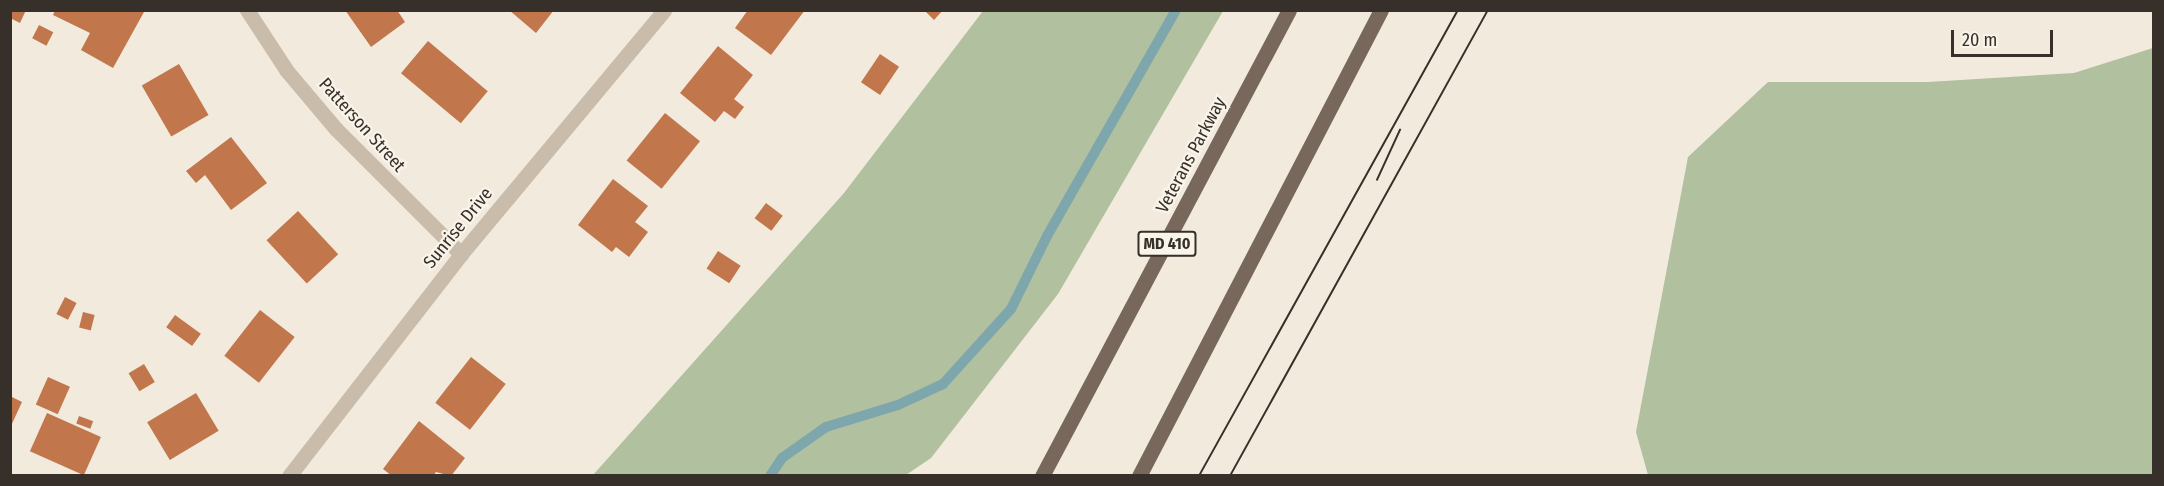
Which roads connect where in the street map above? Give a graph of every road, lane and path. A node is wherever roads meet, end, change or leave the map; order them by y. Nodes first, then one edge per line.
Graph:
1 (247, 10) edge
2 (664, 10) edge
3 (1289, 10) edge
4 (1382, 10) edge
5 (461, 254) junction
6 (289, 476) edge
7 (1042, 476) edge
8 (1139, 476) edge

1 - 5 street, Patterson Street
2 - 5 street, Sunrise Drive
3 - 7 main road, Veterans Parkway / MD 410
4 - 8 main road
5 - 6 street, Sunrise Drive

